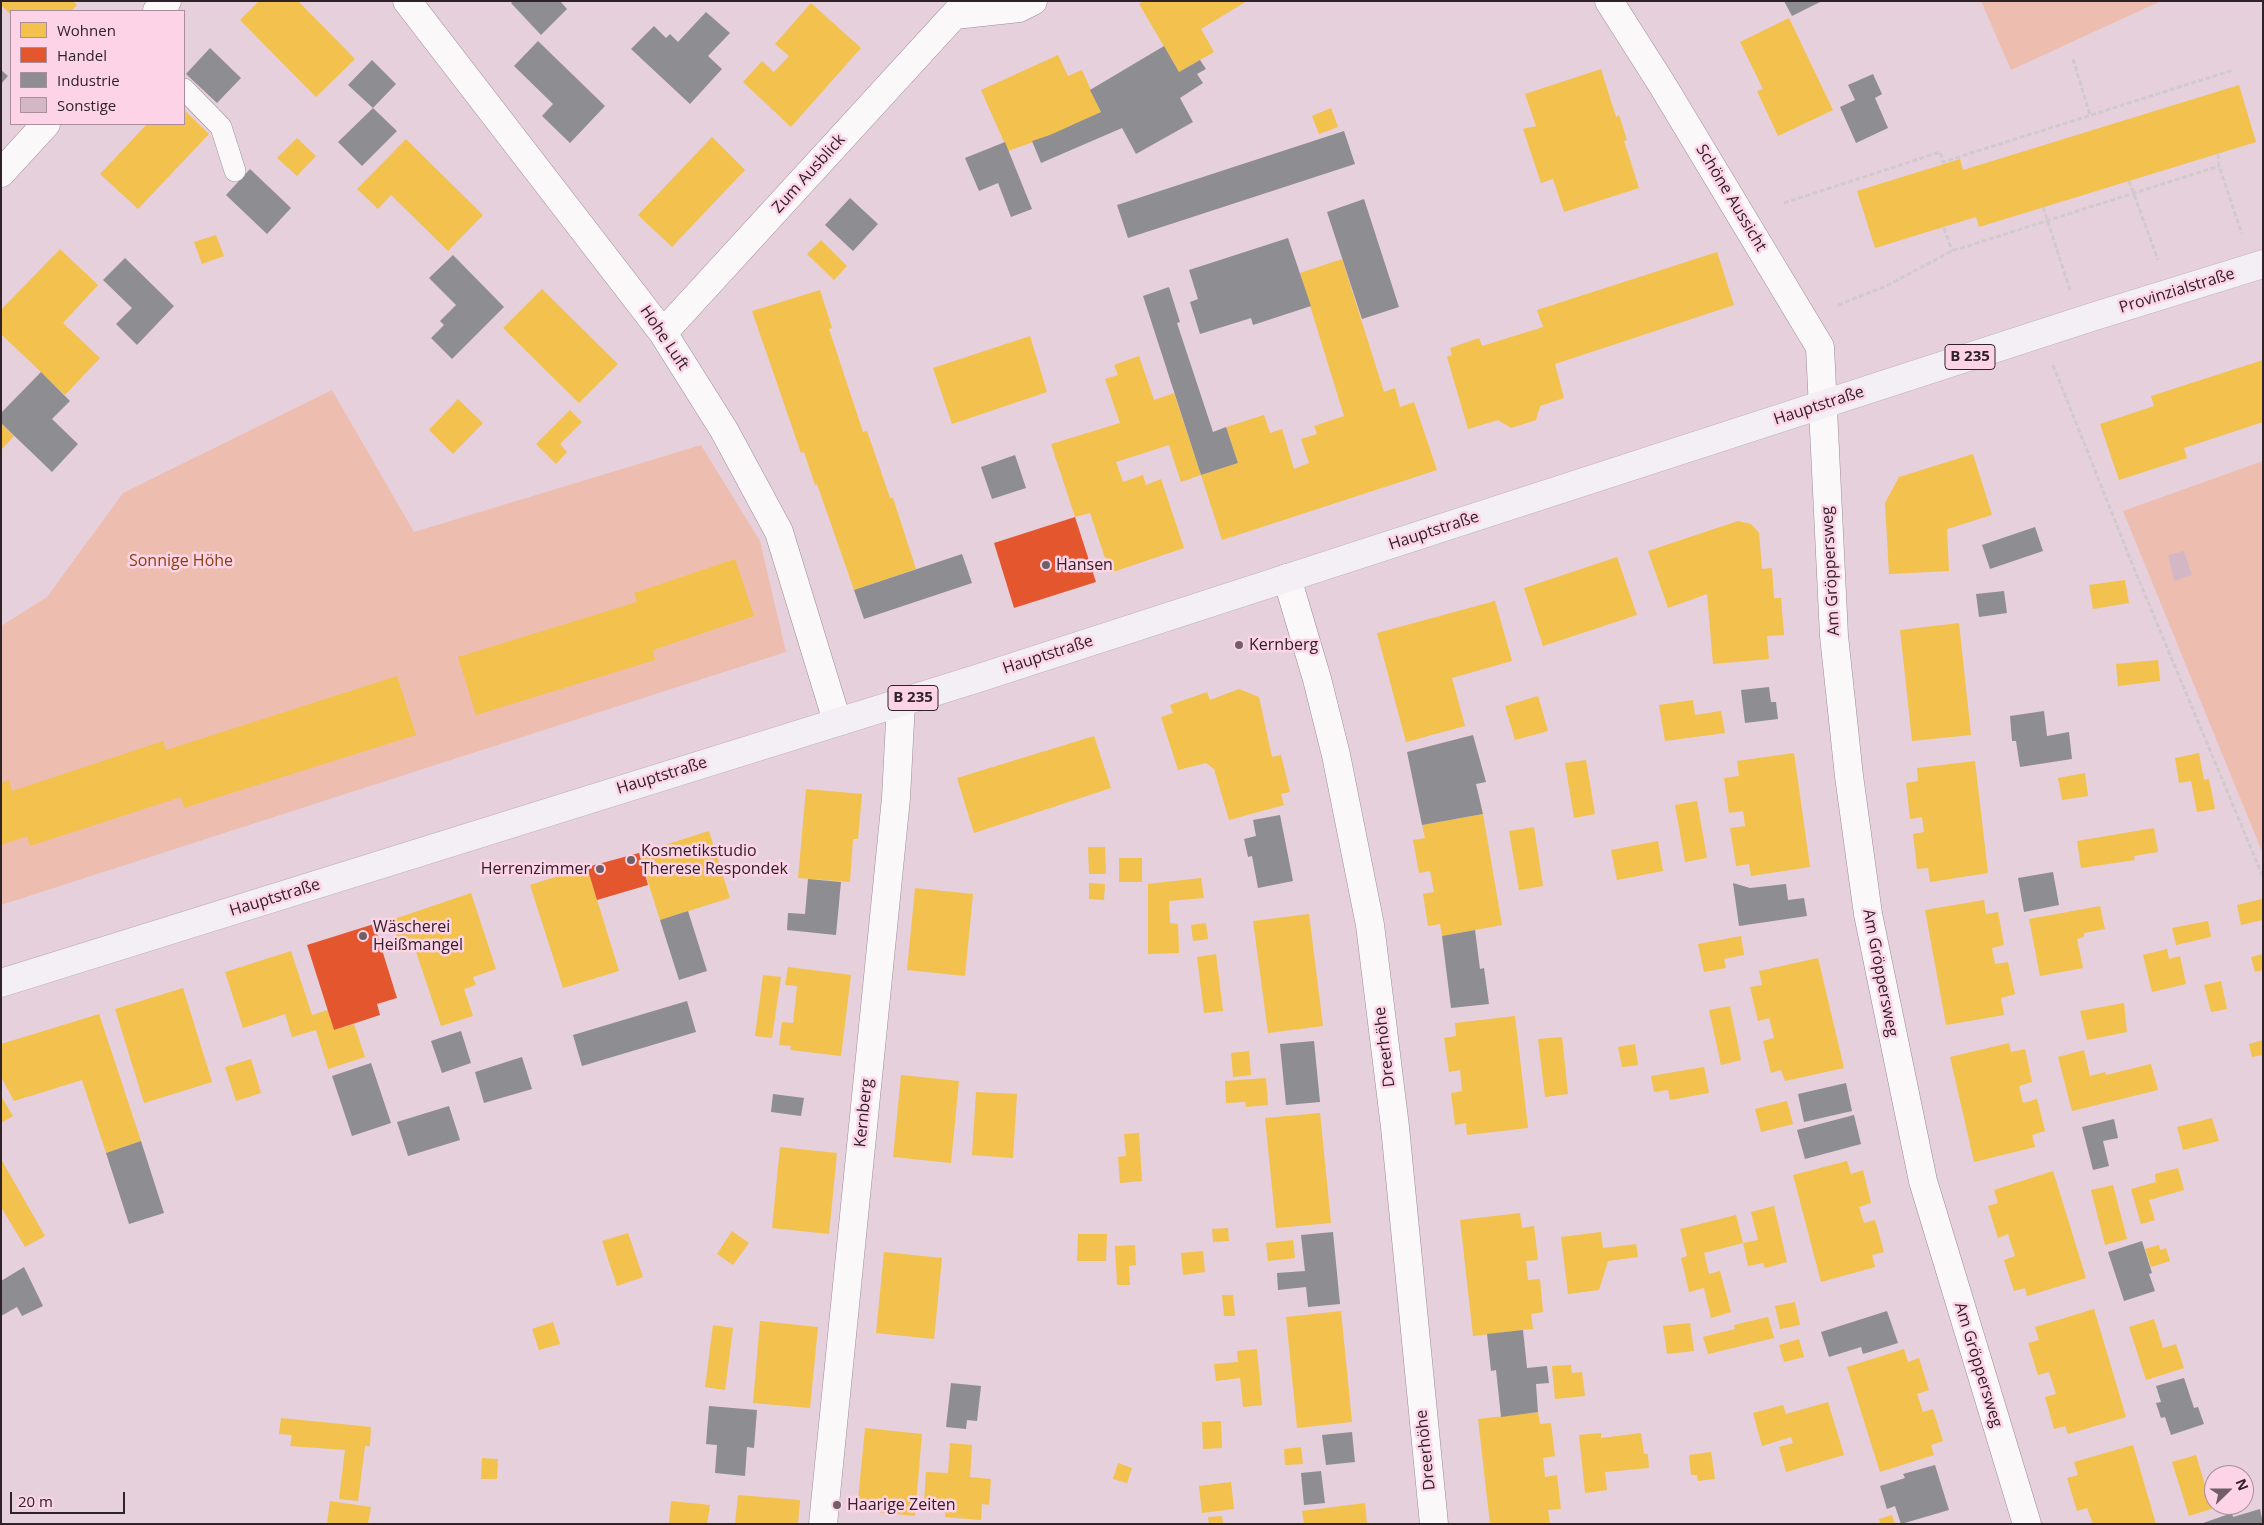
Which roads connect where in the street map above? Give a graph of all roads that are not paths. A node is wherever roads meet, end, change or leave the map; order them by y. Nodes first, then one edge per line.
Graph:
1 (167, 1) edge
2 (407, 1) edge
3 (1033, 1) edge
4 (1609, 1) edge
5 (961, 8) edge
6 (158, 10) edge
7 (185, 90) edge
8 (45, 125) edge
9 (235, 171) dead end
10 (1, 173) edge
11 (2258, 266) edge
12 (2086, 319) joint
13 (664, 333) junction
14 (1822, 405) junction
15 (1287, 578) junction
16 (901, 702) junction
17 (837, 722) junction
18 (1, 983) edge
19 (823, 1524) edge
20 (1434, 1524) edge
21 (2027, 1524) edge

1 - 6 street
2 - 13 street, Hohe Luft
3 - 5 street, Zum Ausblick
4 - 14 street, Schöne Aussicht
5 - 13 street, Zum Ausblick
7 - 9 lane
8 - 10 street
11 - 12 main road, Provinzialstraße / B 235
12 - 14 main road, Hauptstraße / B 235
13 - 17 street, Hohe Luft
14 - 15 main road, Hauptstraße / B 235
14 - 21 street, Am Gröppersweg
15 - 16 main road, Hauptstraße / B 235
15 - 20 street, Dreerhöhe
16 - 17 main road, Hauptstraße / B 235
16 - 19 street, Kernberg
17 - 18 main road, Hauptstraße / B 235

